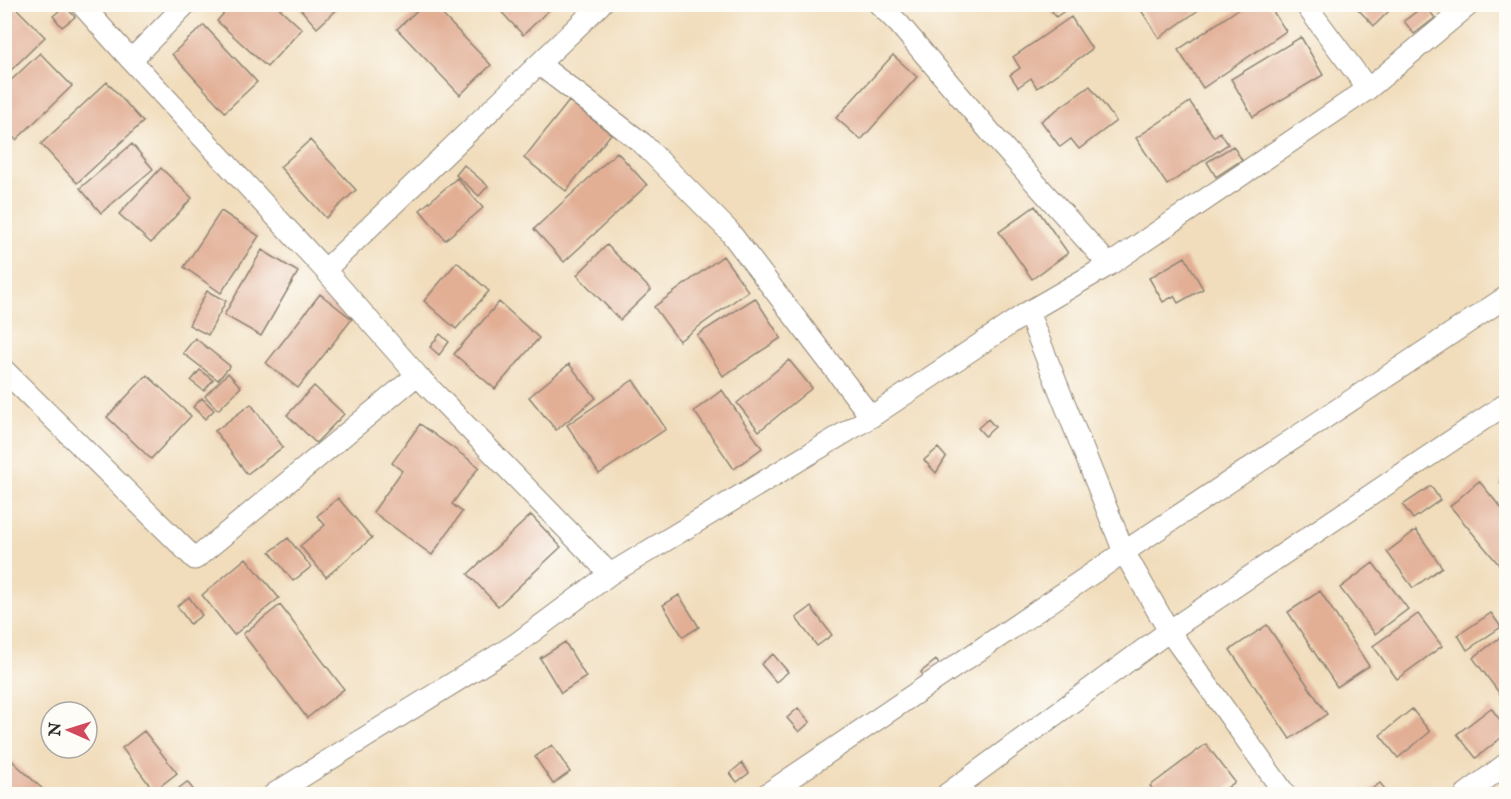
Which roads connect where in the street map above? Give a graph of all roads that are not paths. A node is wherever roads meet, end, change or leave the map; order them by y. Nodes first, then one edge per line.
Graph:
1 (81, 4) edge
2 (186, 4) edge
3 (601, 4) edge
4 (879, 4) edge
5 (1305, 4) edge
6 (1470, 4) edge
7 (131, 60) junction
8 (540, 65) junction
9 (1368, 89) junction
10 (1109, 265) junction
11 (325, 270) junction
12 (1506, 297) edge
13 (1028, 312) junction
14 (4, 370) edge
15 (417, 375) junction
16 (1506, 404) edge
17 (871, 417) junction
18 (1124, 552) junction
19 (610, 574) junction
20 (1169, 631) junction
21 (1506, 764) edge
22 (274, 795) edge
23 (767, 795) edge
24 (947, 795) edge
25 (1285, 795) edge
26 (1466, 795) edge

1 - 7 street
2 - 7 street
3 - 8 street
4 - 10 street
5 - 9 street
6 - 9 street
7 - 11 street
8 - 11 street
8 - 17 street
9 - 10 street
10 - 13 street
11 - 15 street
12 - 18 street
13 - 17 street
13 - 18 street
14 - 15 street
15 - 19 street
16 - 20 street
17 - 19 street
18 - 20 street
18 - 23 street
19 - 22 street
20 - 24 street
20 - 25 street
21 - 26 street

